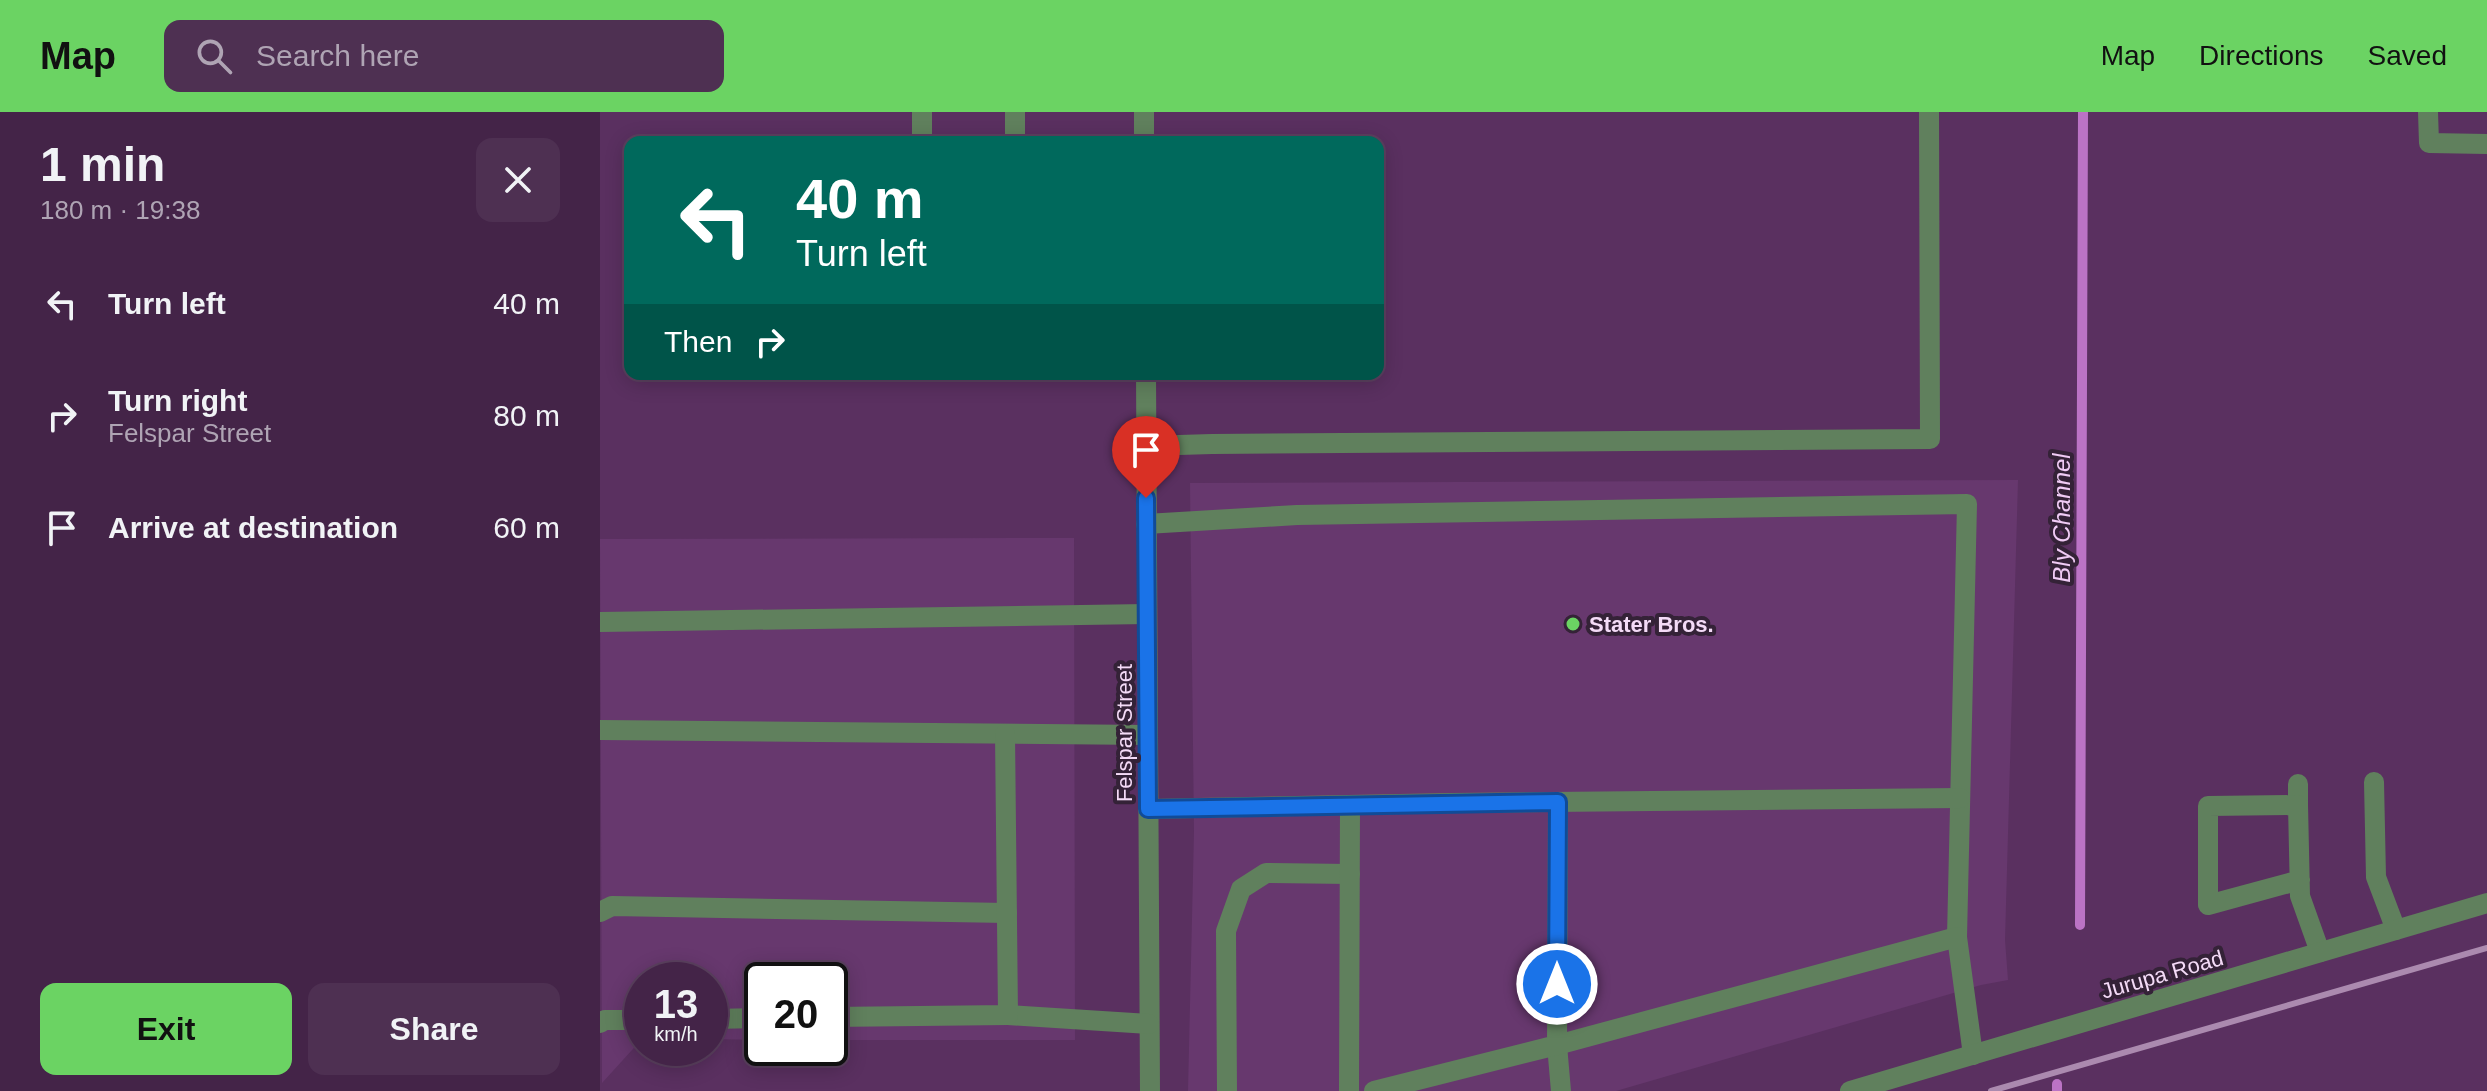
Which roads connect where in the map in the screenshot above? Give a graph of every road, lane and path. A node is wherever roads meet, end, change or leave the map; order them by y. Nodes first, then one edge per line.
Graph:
1 (922, 112) edge
2 (1015, 112) edge
3 (1144, 112) edge
4 (1929, 112) edge
5 (2428, 112) edge
6 (922, 136) edge
7 (1015, 136) edge
8 (1144, 136) edge
9 (2487, 144) edge
10 (1146, 380) edge
11 (1146, 446) junction
12 (1146, 524) junction
13 (1147, 614) junction
14 (600, 622) edge
15 (600, 730) edge
16 (1005, 734) junction
17 (1148, 735) junction
18 (2374, 782) dead end
19 (1960, 798) junction
20 (1558, 802) junction
21 (1350, 805) junction
22 (1148, 809) junction
23 (1350, 874) junction
24 (2300, 880) junction
25 (2487, 903) edge
26 (600, 912) edge
27 (1007, 913) junction
28 (2396, 930) junction
29 (1957, 937) junction
30 (2320, 952) junction
31 (1008, 1015) junction
32 (848, 1017) edge
33 (624, 1020) edge
34 (600, 1023) edge
35 (1149, 1024) junction
36 (1557, 1045) junction
37 (1973, 1055) junction
38 (1150, 1091) edge
39 (1227, 1091) edge
40 (1349, 1091) edge
41 (1374, 1091) edge
42 (1561, 1091) edge
43 (1850, 1091) edge

1 - 6 street
2 - 7 street
3 - 8 street
4 - 11 street
5 - 9 street
10 - 11 street, Felspar Street
11 - 12 street, Felspar Street
12 - 13 street, Felspar Street
12 - 19 street
13 - 14 street
13 - 17 street, Felspar Street
15 - 16 street
16 - 17 street
16 - 27 street
17 - 22 street, Felspar Street
18 - 28 street
19 - 20 street
19 - 29 street
20 - 21 street
20 - 36 street
21 - 22 street
21 - 23 street
22 - 35 street, Felspar Street
23 - 39 street
23 - 40 street
24 - 24 street
24 - 30 street
25 - 28 street, Jurupa Road
26 - 27 street
27 - 31 street
28 - 30 street, Jurupa Road
29 - 36 street
29 - 37 street
30 - 37 street, Jurupa Road
31 - 32 street
31 - 35 street
33 - 34 street
35 - 38 street, Felspar Street
36 - 41 street
36 - 42 street
37 - 43 street, Jurupa Road

